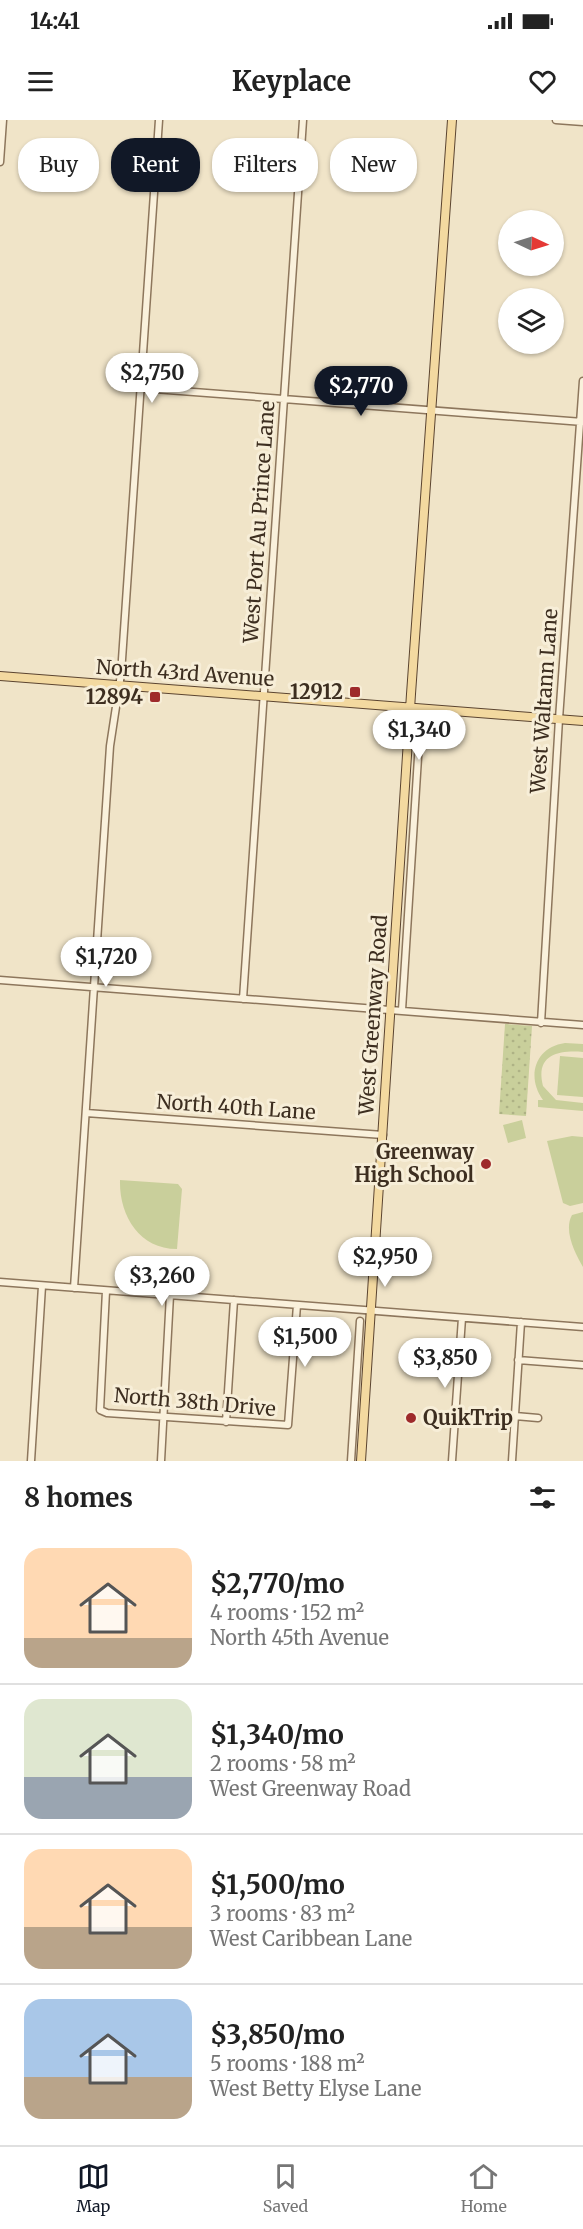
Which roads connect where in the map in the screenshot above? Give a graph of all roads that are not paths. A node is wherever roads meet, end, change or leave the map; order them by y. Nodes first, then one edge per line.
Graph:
1 (3, 120) edge
2 (159, 120) edge
3 (303, 120) edge
4 (452, 120) edge
5 (556, 120) edge
6 (583, 122) edge
7 (0, 162) edge
8 (583, 381) edge
9 (141, 388) junction
10 (284, 399) junction
11 (432, 411) junction
12 (582, 422) edge
13 (0, 676) edge
14 (119, 684) junction
15 (263, 695) junction
16 (410, 706) junction
17 (559, 719) junction
18 (583, 721) edge
19 (420, 726) dead end
20 (407, 747) junction
21 (419, 747) junction
22 (0, 980) edge
23 (94, 987) junction
24 (243, 999) junction
25 (390, 1010) junction
26 (402, 1010) junction
27 (541, 1023) junction
28 (583, 1025) edge
29 (86, 1113) junction
30 (383, 1135) junction
31 (0, 1282) edge
32 (42, 1286) junction
33 (74, 1288) junction
34 (106, 1291) junction
35 (170, 1295) junction
36 (234, 1300) junction
37 (297, 1305) junction
38 (371, 1310) junction
39 (462, 1318) junction
40 (360, 1321) dead end
41 (521, 1322) junction
42 (583, 1327) edge
43 (518, 1360) junction
44 (583, 1365) edge
45 (356, 1392) junction
46 (365, 1393) junction
47 (515, 1416) junction
48 (162, 1417) junction
49 (538, 1418) dead end
50 (226, 1422) junction
51 (31, 1461) edge
52 (161, 1461) edge
53 (351, 1461) edge
54 (361, 1461) edge
55 (452, 1461) edge
56 (512, 1461) edge

1 - 7 street
2 - 9 street
3 - 10 street, West Port Au Prince Lane
4 - 11 main road, West Greenway Road
5 - 6 street
8 - 12 street, West Waltann Lane
9 - 10 street
9 - 14 street
10 - 11 street
10 - 15 street, West Port Au Prince Lane
11 - 12 street
11 - 16 main road, West Greenway Road
12 - 17 street, West Waltann Lane
13 - 14 main road, North 43rd Avenue
14 - 15 main road, North 43rd Avenue
14 - 23 street
15 - 16 main road, North 43rd Avenue
15 - 24 street, West Port Au Prince Lane
16 - 17 main road, North 43rd Avenue
16 - 20 main road, West Greenway Road
17 - 18 main road, North 43rd Avenue
17 - 27 street, West Waltann Lane
19 - 21 street, West Greenway Road
20 - 21 street
20 - 25 main road, West Greenway Road
21 - 26 street, West Greenway Road
22 - 23 street
23 - 24 street
23 - 29 street
24 - 25 street
25 - 26 street
25 - 30 main road, West Greenway Road
26 - 27 street
27 - 28 street
29 - 30 street, North 40th Lane
29 - 33 street
30 - 38 main road, West Greenway Road
31 - 32 street
32 - 33 street
32 - 51 street
33 - 34 street
34 - 35 street
34 - 48 street, North 38th Drive
35 - 36 street
35 - 48 street
36 - 37 street
36 - 50 street
37 - 38 street
37 - 50 street, North 38th Drive
38 - 39 street
38 - 46 main road, West Greenway Road
39 - 41 street
39 - 55 street
40 - 45 street
41 - 42 street
41 - 43 street
43 - 44 street
43 - 47 street
45 - 46 street
45 - 53 street
46 - 54 main road, West Greenway Road
47 - 49 street
47 - 56 street
48 - 50 street, North 38th Drive
48 - 52 street

